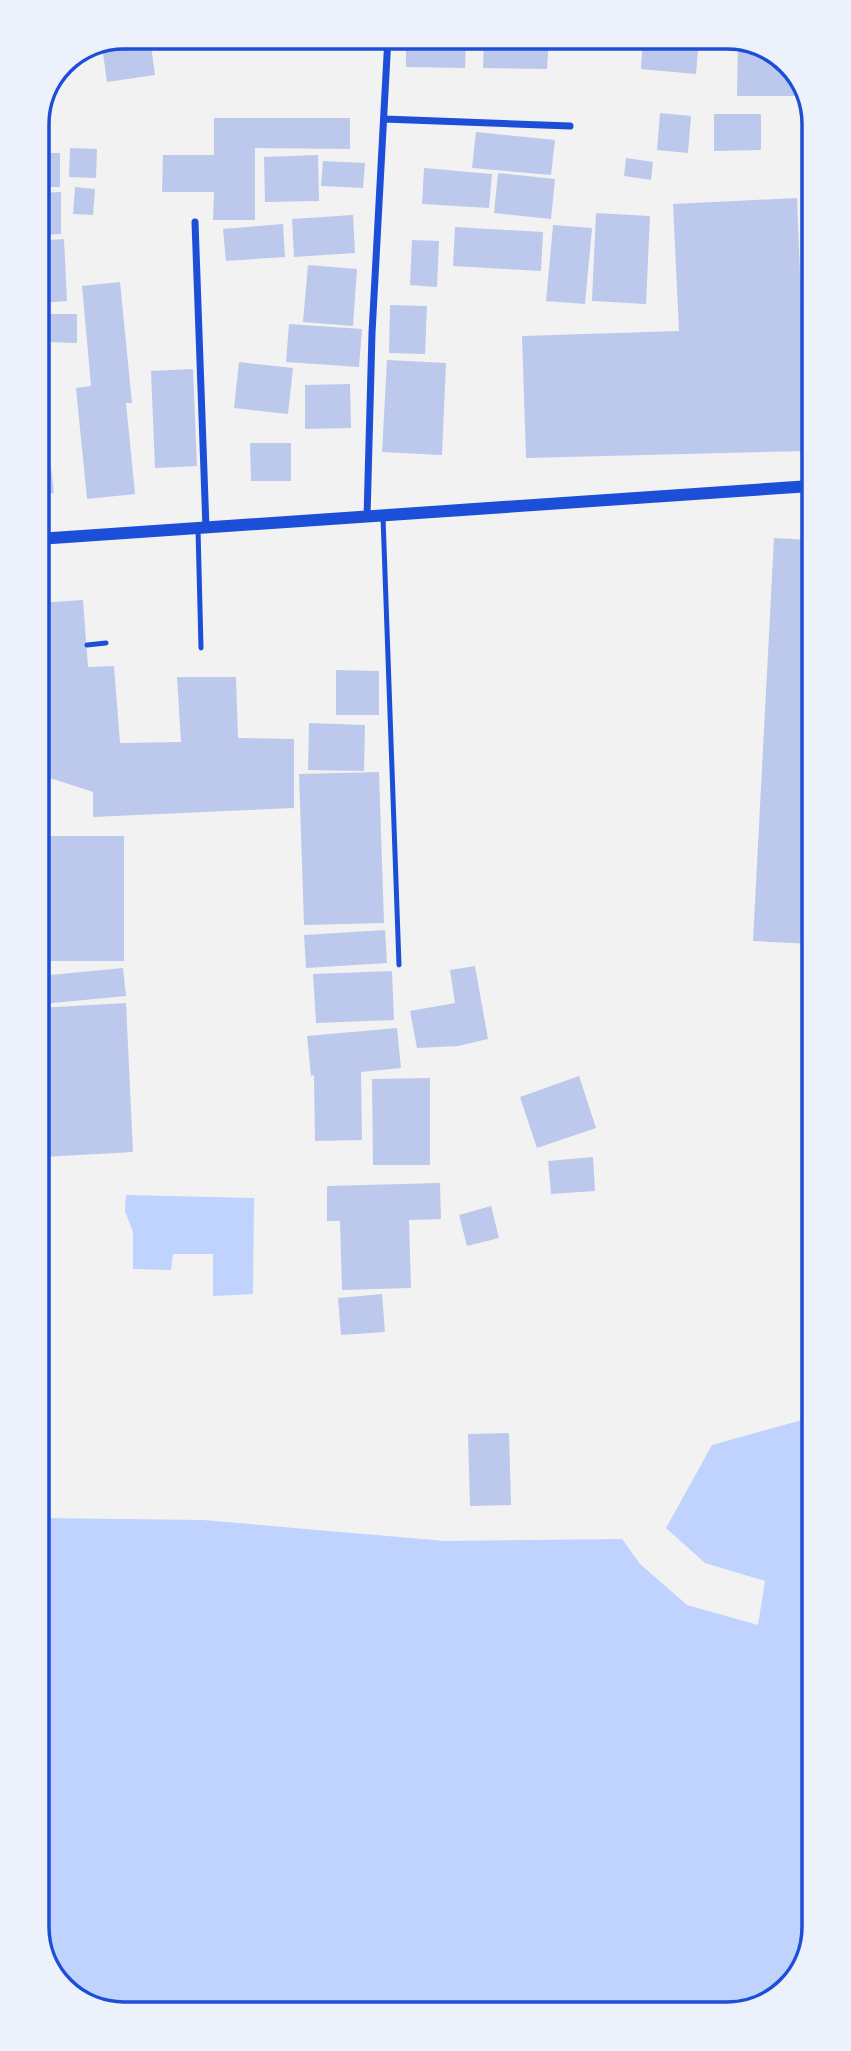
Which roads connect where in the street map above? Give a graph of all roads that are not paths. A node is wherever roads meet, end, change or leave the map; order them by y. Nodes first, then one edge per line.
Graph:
1 (387, 49) edge
2 (384, 119) junction
3 (570, 126) dead end
4 (195, 222) dead end
5 (802, 487) edge
6 (383, 517) junction
7 (368, 518) junction
8 (202, 528) junction
9 (49, 538) edge
10 (106, 643) dead end
11 (87, 645) dead end
12 (201, 648) dead end
13 (399, 965) dead end

1 - 2 street
2 - 3 street
2 - 7 street
4 - 8 street
5 - 6 street
6 - 7 street
6 - 13 lane
7 - 8 street
8 - 9 street
8 - 12 lane
10 - 11 lane

